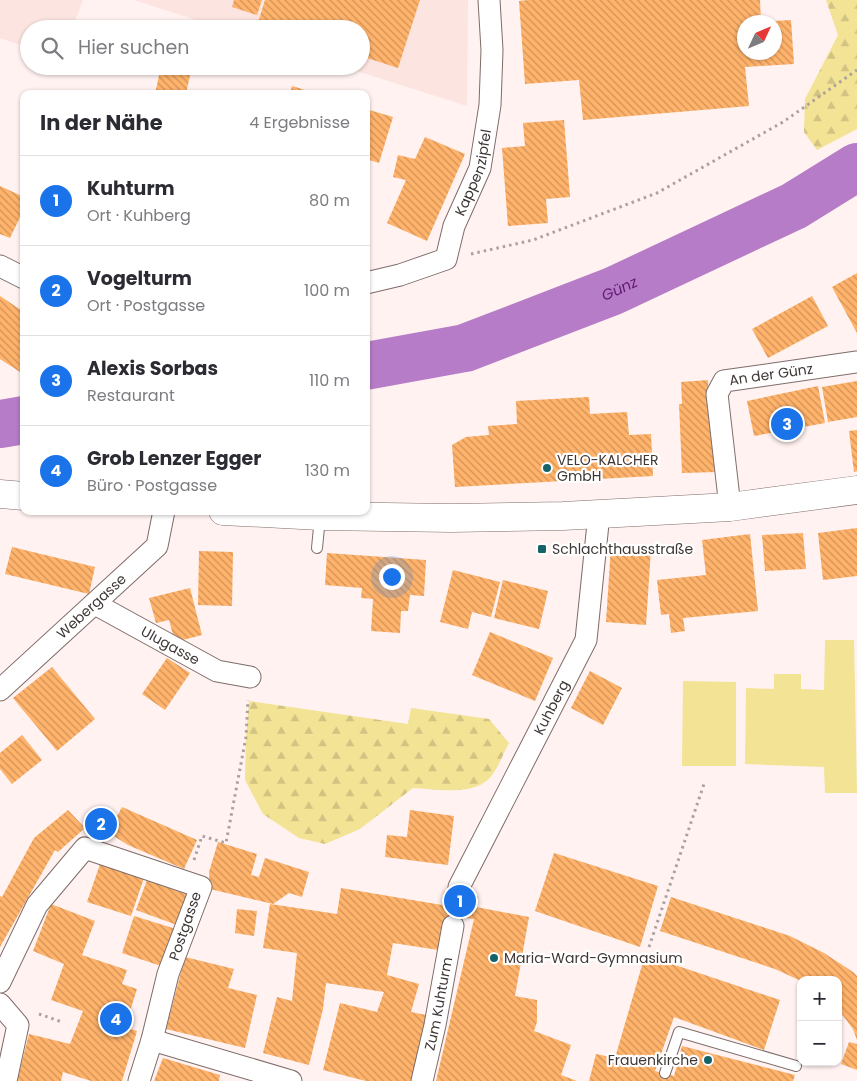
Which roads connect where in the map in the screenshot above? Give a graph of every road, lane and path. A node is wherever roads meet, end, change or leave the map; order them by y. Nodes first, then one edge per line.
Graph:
1 (489, 0) edge
2 (857, 70) edge
3 (446, 259) junction
4 (0, 266) edge
5 (20, 276) edge
6 (370, 282) edge
7 (857, 362) edge
8 (857, 490) edge
9 (0, 494) edge
10 (20, 496) edge
11 (730, 508) junction
12 (599, 514) junction
13 (163, 515) edge
14 (301, 515) edge
15 (320, 516) junction
16 (318, 548) dead end
17 (96, 604) junction
18 (250, 677) joint
19 (0, 690) edge
20 (705, 782) dead end
21 (186, 882) junction
22 (459, 887) dead end
23 (453, 926) dead end
24 (649, 947) dead end
25 (0, 982) edge
26 (0, 1004) edge
27 (152, 1040) junction
28 (796, 1066) dead end
29 (665, 1073) dead end
30 (6, 1081) edge
31 (139, 1081) edge
32 (291, 1081) edge
33 (422, 1081) edge

1 - 3 street, Kappenzipfel
2 - 3 path
3 - 6 street
4 - 5 street
7 - 11 street, An der Günz
8 - 11 main road
9 - 10 main road
11 - 12 main road
12 - 15 main road
12 - 22 street, Kuhberg
13 - 17 street, Webergasse
14 - 15 main road
15 - 16 lane
17 - 18 street, Ulugasse
17 - 19 street, Webergasse
18 - 21 path
20 - 24 path
21 - 25 street, Postgasse
21 - 27 street, Postgasse
23 - 33 street, Zum Kuhturm
26 - 30 street
27 - 31 street, Postgasse
27 - 32 street
28 - 29 lane

